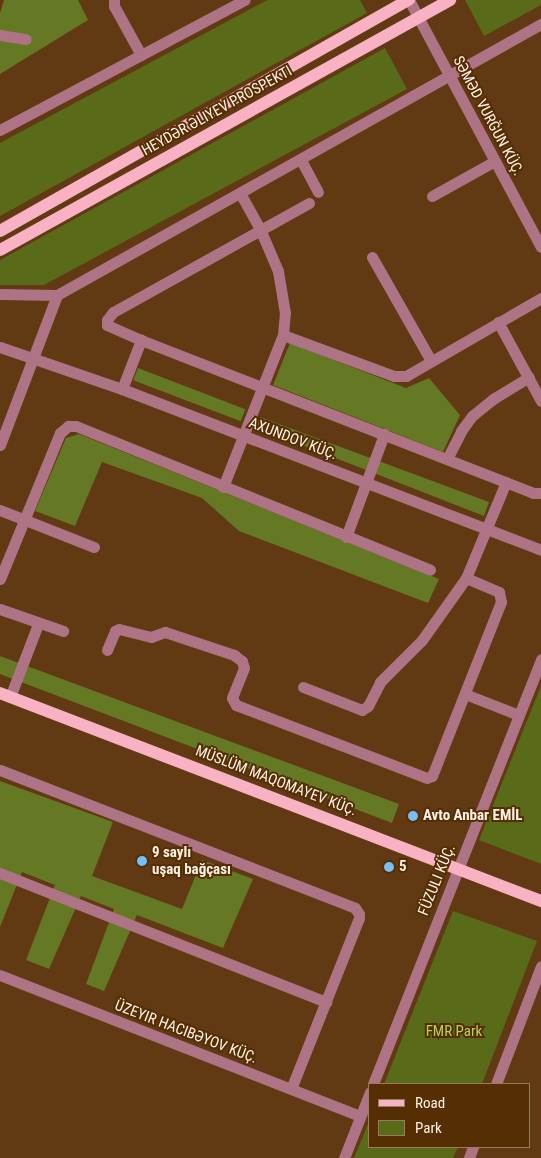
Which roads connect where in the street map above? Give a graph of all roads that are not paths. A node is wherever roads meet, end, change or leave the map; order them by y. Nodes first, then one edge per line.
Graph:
1 (114, 0) edge
2 (245, 0) edge
3 (409, 0) edge
4 (450, 0) edge
5 (418, 18) junction
6 (541, 24) edge
7 (0, 35) edge
8 (26, 39) dead end
9 (141, 55) junction
10 (449, 76) junction
11 (0, 130) edge
12 (301, 160) junction
13 (495, 161) junction
14 (318, 192) dead end
15 (240, 193) junction
16 (432, 196) dead end
17 (309, 203) dead end
18 (260, 229) junction
19 (0, 230) edge
20 (541, 247) edge
21 (0, 250) edge
22 (372, 257) dead end
23 (0, 294) edge
24 (57, 295) junction
25 (541, 298) edge
26 (498, 322) junction
27 (283, 334) junction
28 (142, 340) junction
29 (0, 347) edge
30 (34, 357) junction
31 (431, 362) junction
32 (529, 377) junction
33 (263, 386) junction
34 (122, 389) junction
35 (541, 401) edge
36 (384, 434) junction
37 (242, 435) junction
38 (0, 445) edge
39 (447, 459) junction
40 (506, 482) junction
41 (366, 483) junction
42 (223, 486) junction
43 (541, 493) edge
44 (0, 510) edge
45 (24, 520) junction
46 (488, 530) junction
47 (346, 537) junction
48 (94, 547) dead end
49 (541, 550) edge
50 (430, 570) dead end
51 (466, 578) junction
52 (0, 579) edge
53 (0, 609) edge
54 (38, 624) junction
55 (62, 631) dead end
56 (107, 650) dead end
57 (541, 658) edge
58 (303, 687) dead end
59 (465, 694) junction
60 (5, 695) edge
61 (519, 715) junction
62 (0, 770) edge
63 (458, 868) junction
64 (0, 873) edge
65 (541, 901) edge
66 (541, 966) edge
67 (0, 975) edge
68 (326, 1002) junction
69 (373, 1083) edge
70 (496, 1083) edge
71 (291, 1089) junction
72 (368, 1097) edge
73 (360, 1116) junction
74 (344, 1158) edge

1 - 9 street
2 - 9 street
3 - 5 street, SƏMƏD VURĞUN KÜÇ.
3 - 19 main road, HEYDƏR ƏLIYEV PROSPEKTI
4 - 5 main road, HEYDƏR ƏLIYEV PROSPEKTI
5 - 10 street, SƏMƏD VURĞUN KÜÇ.
5 - 21 main road, HEYDƏR ƏLIYEV PROSPEKTI
6 - 10 street
7 - 8 street
9 - 11 street
10 - 12 street
10 - 13 street, SƏMƏD VURĞUN KÜÇ.
12 - 14 street
12 - 15 street
13 - 16 street
13 - 20 street, SƏMƏD VURĞUN KÜÇ.
15 - 18 street
15 - 24 street
17 - 18 street
18 - 27 street
18 - 28 street
22 - 31 street
23 - 24 street
24 - 30 street
25 - 26 street
26 - 31 street
26 - 32 street
27 - 31 street
27 - 33 street
28 - 33 street
28 - 34 street
29 - 30 street, AXUNDOV KÜÇ.
30 - 34 street, AXUNDOV KÜÇ.
30 - 38 street
32 - 35 street
32 - 39 street
33 - 36 street
33 - 37 street
34 - 37 street, AXUNDOV KÜÇ.
36 - 39 street
36 - 41 street
37 - 41 street, AXUNDOV KÜÇ.
37 - 42 street
39 - 40 street
40 - 43 street
40 - 46 street
41 - 46 street, AXUNDOV KÜÇ.
41 - 47 street
42 - 45 street
42 - 47 street
44 - 45 street
45 - 48 street
45 - 52 street
46 - 49 street, AXUNDOV KÜÇ.
46 - 51 street
47 - 50 street
51 - 58 street
51 - 59 street
53 - 54 street
54 - 55 street
54 - 60 street
56 - 59 street
57 - 61 street, FÜZULI KÜÇ.
59 - 61 street
60 - 63 main road, MÜSLÜM MAQOMAYEV KÜÇ.
61 - 63 street, FÜZULI KÜÇ.
62 - 68 street
63 - 65 main road, MÜSLÜM MAQOMAYEV KÜÇ.
63 - 69 street, FÜZULI KÜÇ.
64 - 68 street
66 - 70 street
67 - 71 street
68 - 71 street
71 - 73 street
72 - 73 street
73 - 74 street

